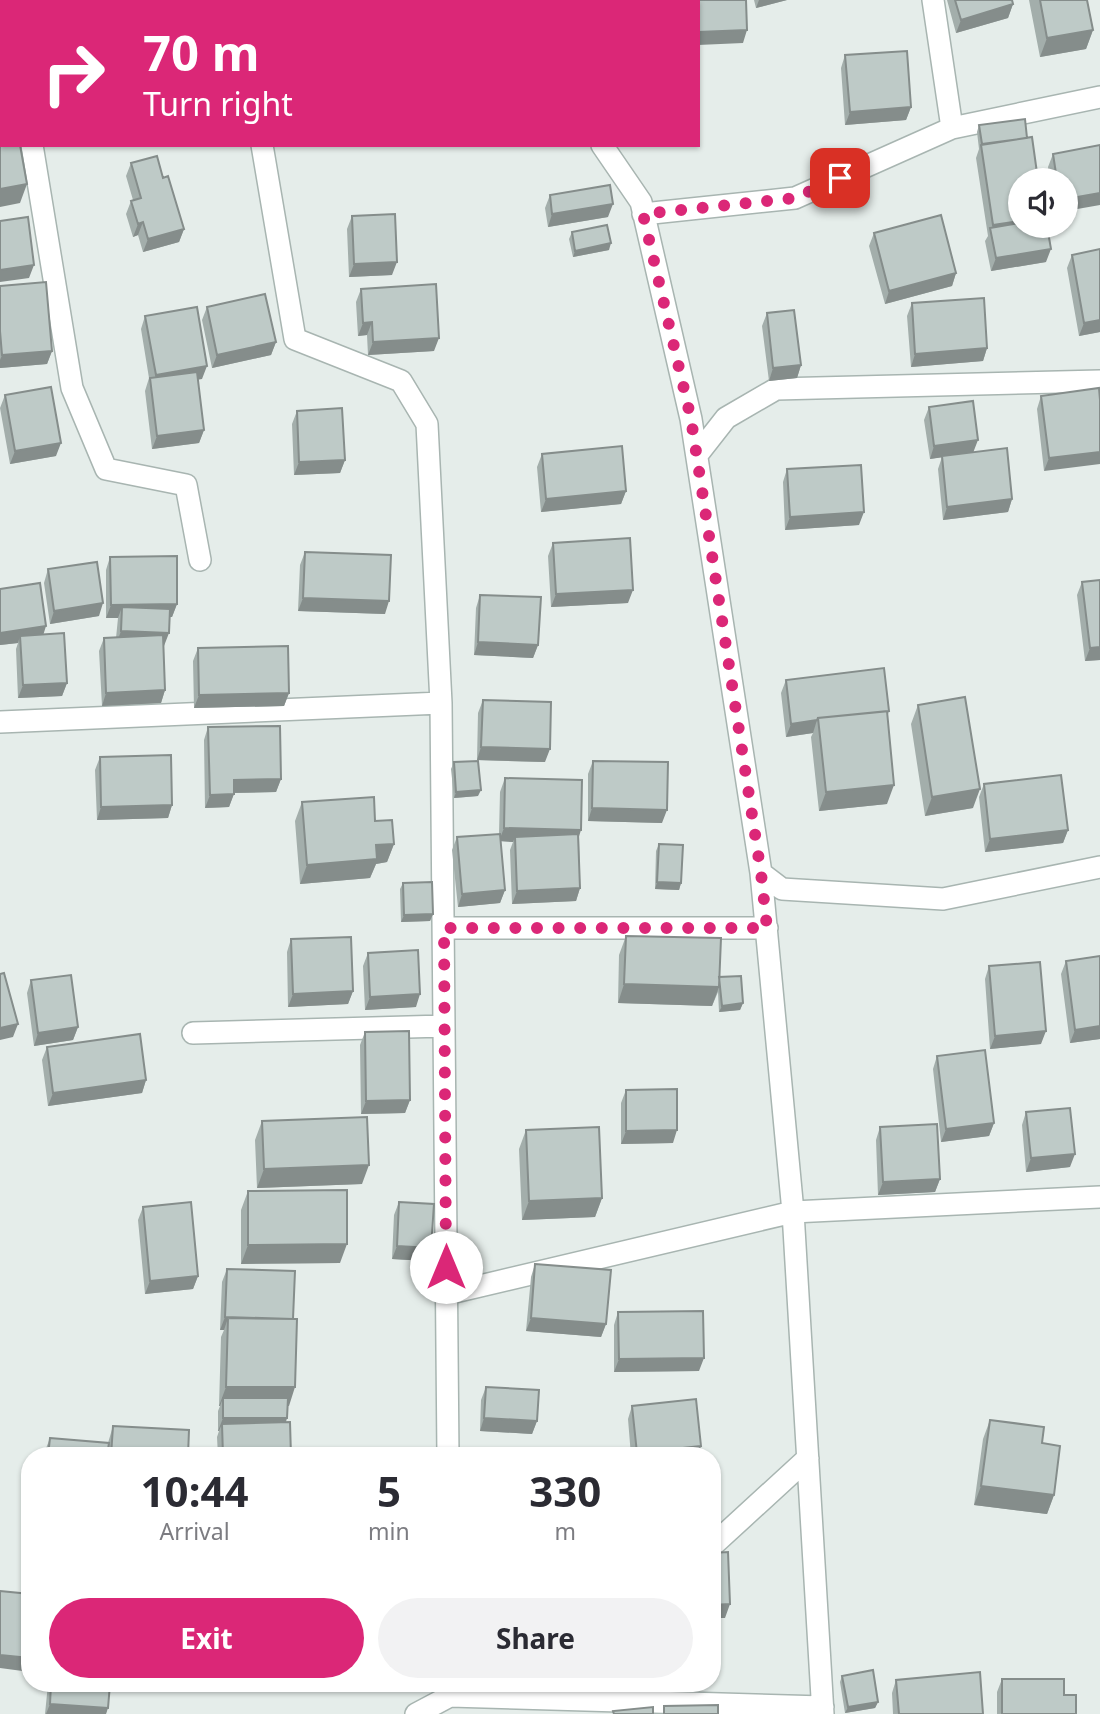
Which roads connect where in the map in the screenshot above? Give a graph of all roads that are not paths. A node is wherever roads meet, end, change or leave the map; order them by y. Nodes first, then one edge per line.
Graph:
1 (933, 0) edge
2 (1100, 97) edge
3 (952, 128) junction
4 (32, 147) edge
5 (262, 147) edge
6 (602, 147) edge
7 (643, 214) junction
8 (1100, 381) edge
9 (697, 455) junction
10 (200, 560) dead end
11 (442, 703) junction
12 (0, 722) edge
13 (1100, 867) edge
14 (761, 873) junction
15 (444, 928) junction
16 (767, 928) junction
17 (444, 1026) junction
18 (193, 1032) dead end
19 (1100, 1196) edge
20 (793, 1212) junction
21 (446, 1294) junction
22 (448, 1447) edge
23 (808, 1458) junction
24 (721, 1538) edge
25 (447, 1692) edge
26 (486, 1692) edge
27 (823, 1711) edge
28 (416, 1714) edge

1 - 3 street
2 - 3 street
3 - 7 street
4 - 10 street
5 - 11 street
6 - 7 street
7 - 9 street
8 - 9 street
9 - 14 street
11 - 12 street
11 - 15 street
13 - 14 street
14 - 16 street
15 - 16 street
15 - 17 street
16 - 20 street
17 - 18 street
17 - 21 street
19 - 20 street
20 - 21 street
20 - 23 street
21 - 22 street
23 - 24 street
23 - 27 street
25 - 28 street
26 - 27 street

